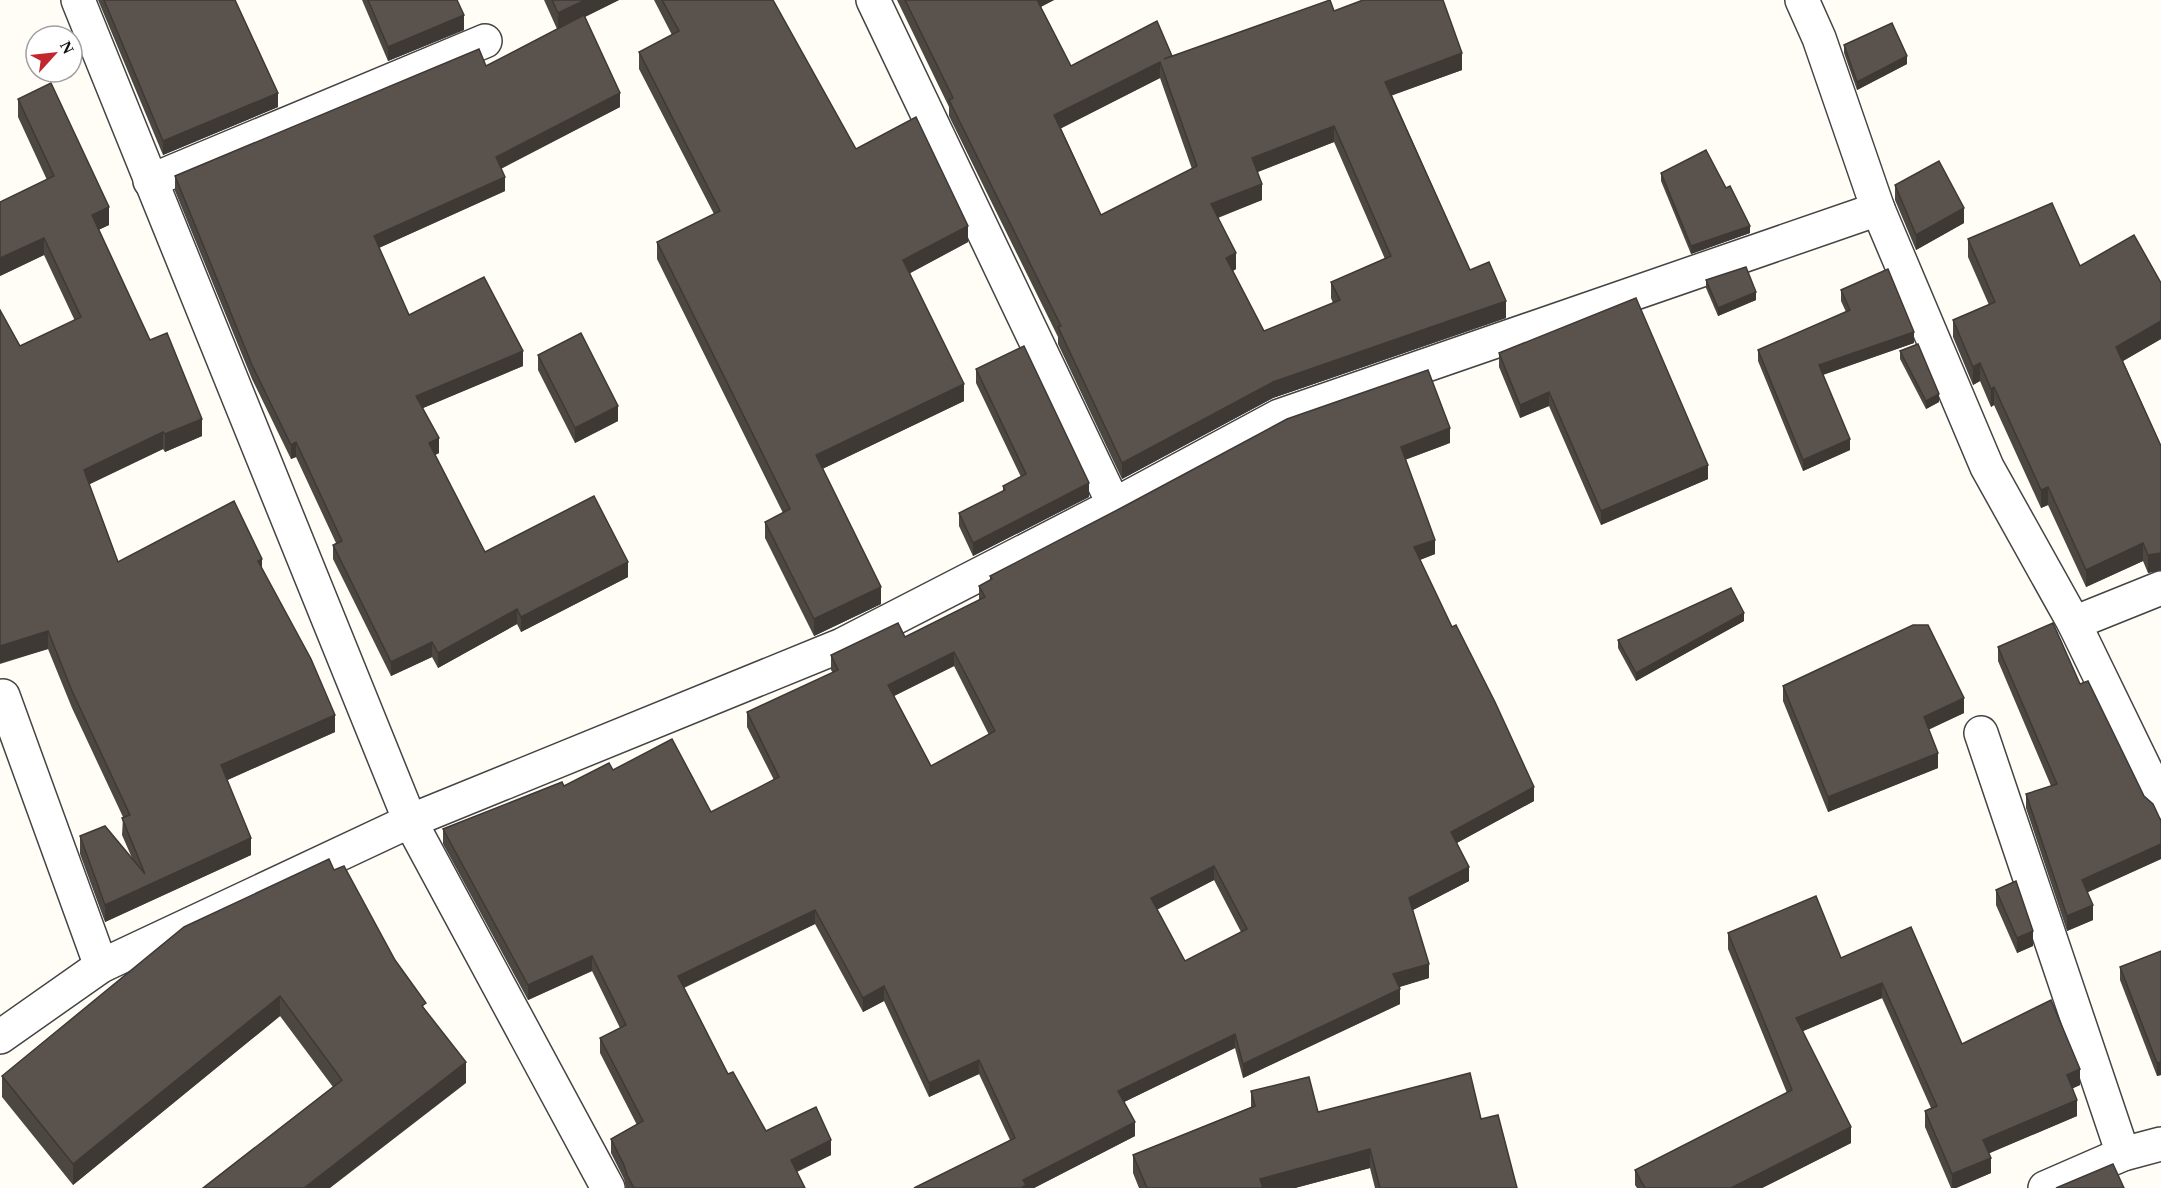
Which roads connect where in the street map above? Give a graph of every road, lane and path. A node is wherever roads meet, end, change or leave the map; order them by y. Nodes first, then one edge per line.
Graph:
1 (78, 0) edge
2 (873, 0) edge
3 (1802, 0) edge
4 (485, 41) dead end
5 (150, 182) junction
6 (1878, 209) junction
7 (1114, 504) junction
8 (2161, 588) edge
9 (2074, 622) junction
10 (3, 696) dead end
11 (1981, 734) dead end
12 (2161, 802) edge
13 (410, 820) junction
14 (101, 966) junction
15 (0, 1037) edge
16 (2161, 1144) edge
17 (2123, 1154) junction
18 (608, 1188) edge
19 (2045, 1188) edge

1 - 5 street
2 - 7 street
3 - 6 street
4 - 5 street
5 - 13 street
6 - 7 street
6 - 9 street
7 - 13 street
8 - 9 street
9 - 12 street
10 - 14 street
11 - 17 street
13 - 14 street
13 - 18 street
14 - 15 street
16 - 17 street
17 - 19 street

